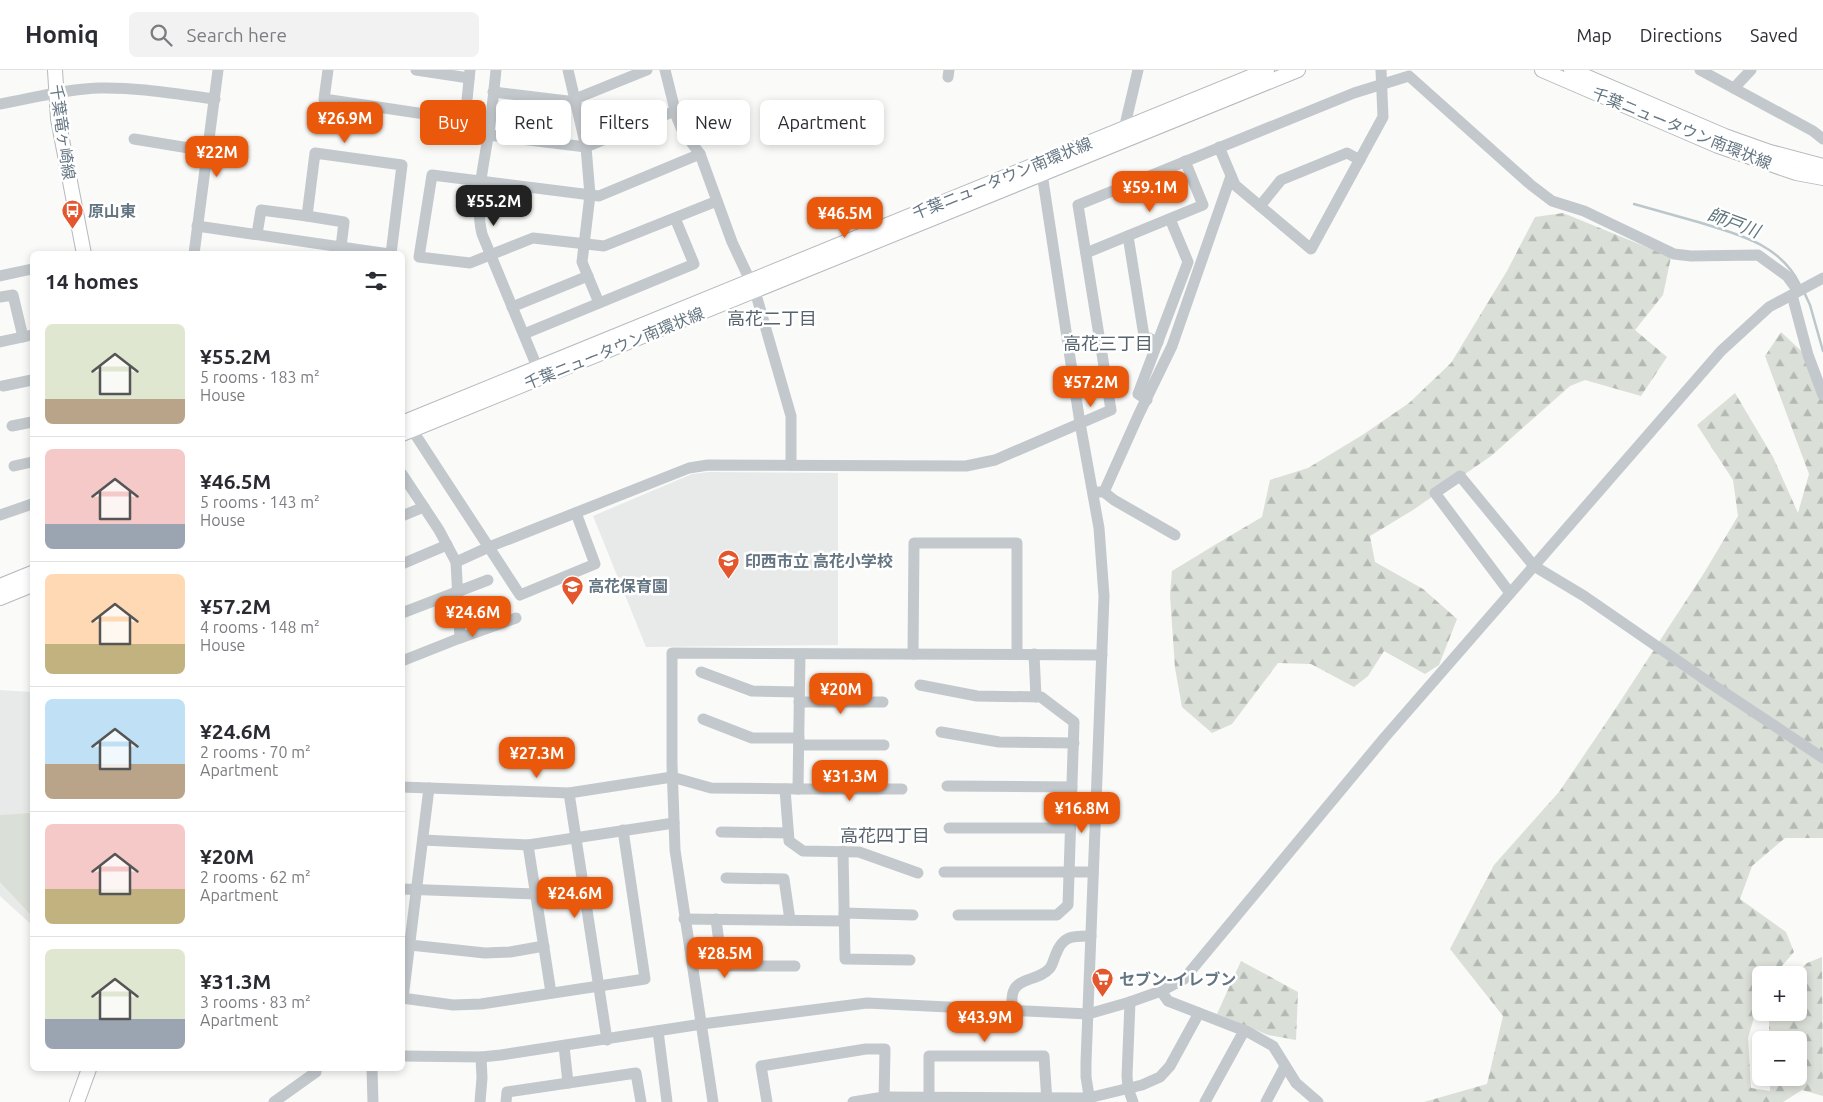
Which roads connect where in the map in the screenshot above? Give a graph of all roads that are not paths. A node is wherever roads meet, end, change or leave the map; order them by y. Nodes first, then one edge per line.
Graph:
1 (55, 70) edge
2 (218, 70) edge
3 (328, 70) edge
4 (416, 70) edge
5 (496, 70) edge
6 (568, 70) edge
7 (647, 70) edge
8 (666, 70) edge
9 (1136, 70) edge
10 (1267, 70) edge
11 (1298, 70) edge
12 (1381, 70) edge
13 (1542, 70) edge
14 (1571, 70) edge
15 (1700, 70) edge
16 (1751, 70) edge
17 (469, 74) edge
18 (1382, 85) junction
19 (1734, 88) junction
20 (494, 92) junction
21 (55, 94) junction
22 (214, 99) junction
23 (575, 101) junction
24 (0, 104) edge
25 (675, 111) junction
26 (1124, 129) junction
27 (488, 135) junction
28 (134, 139) dead end
29 (1823, 139) edge
30 (586, 147) junction
31 (1220, 147) junction
32 (207, 151) junction
33 (700, 154) junction
34 (1360, 160) junction
35 (1185, 161) junction
36 (1823, 166) edge
37 (1041, 168) junction
38 (1231, 176) junction
39 (1823, 178) edge
40 (481, 181) junction
41 (590, 195) junction
42 (717, 201) junction
43 (1260, 206) junction
44 (307, 216) junction
45 (674, 218) junction
46 (1170, 219) junction
47 (197, 226) junction
48 (258, 234) junction
49 (1128, 236) junction
50 (584, 244) junction
51 (341, 246) junction
52 (83, 251) edge
53 (194, 251) edge
54 (372, 251) edge
55 (390, 251) edge
56 (1086, 253) junction
57 (491, 255) junction
58 (30, 269) edge
59 (0, 276) edge
60 (588, 276) junction
61 (1823, 278) edge
62 (753, 286) junction
63 (1795, 293) junction
64 (0, 297) edge
65 (599, 303) junction
66 (512, 307) junction
67 (524, 334) junction
68 (28, 336) edge
69 (0, 342) edge
70 (1158, 342) junction
71 (540, 373) junction
72 (30, 380) edge
73 (3, 386) dead end
74 (1823, 395) edge
75 (1146, 400) junction
76 (30, 422) edge
77 (1080, 423) junction
78 (12, 426) dead end
79 (406, 427) edge
80 (30, 462) edge
81 (791, 465) junction
82 (14, 466) dead end
83 (405, 478) edge
84 (1098, 492) junction
85 (30, 505) edge
86 (424, 507) junction
87 (576, 514) junction
88 (0, 515) edge
89 (405, 515) edge
90 (1175, 535) dead end
91 (447, 545) junction
92 (489, 547) junction
93 (456, 562) junction
94 (405, 563) edge
95 (1534, 566) junction
96 (30, 574) edge
97 (488, 580) dead end
98 (0, 586) edge
99 (30, 586) edge
100 (457, 591) junction
101 (1510, 593) junction
102 (0, 598) edge
103 (405, 612) edge
104 (516, 618) dead end
105 (460, 638) junction
106 (800, 654) junction
107 (914, 654) junction
108 (1017, 654) junction
109 (1034, 654) junction
110 (1102, 655) junction
111 (405, 660) edge
112 (701, 672) dead end
113 (920, 685) dead end
114 (799, 697) junction
115 (1036, 697) junction
116 (883, 702) dead end
117 (703, 719) dead end
118 (941, 732) dead end
119 (799, 742) junction
120 (1074, 743) junction
121 (884, 745) dead end
122 (1823, 758) edge
123 (672, 777) junction
124 (405, 786) edge
125 (947, 786) dead end
126 (429, 788) junction
127 (785, 788) junction
128 (1072, 788) junction
129 (798, 789) junction
130 (902, 789) dead end
131 (569, 793) junction
132 (674, 823) junction
133 (949, 828) dead end
134 (1070, 828) junction
135 (624, 830) junction
136 (722, 832) dead end
137 (788, 833) junction
138 (576, 838) junction
139 (423, 840) junction
140 (528, 845) junction
141 (843, 852) junction
142 (944, 872) dead end
143 (1069, 872) junction
144 (1093, 872) junction
145 (918, 873) dead end
146 (726, 878) dead end
147 (405, 889) edge
148 (416, 890) junction
149 (536, 894) junction
150 (914, 915) dead end
151 (958, 915) dead end
152 (844, 917) junction
153 (684, 919) junction
154 (716, 919) junction
155 (790, 920) junction
156 (1091, 936) junction
157 (410, 945) junction
158 (544, 946) junction
159 (910, 960) dead end
160 (795, 966) dead end
161 (405, 983) edge
162 (598, 986) junction
163 (1161, 991) junction
164 (551, 994) junction
165 (405, 998) edge
166 (1130, 1002) junction
167 (1012, 1010) junction
168 (1199, 1013) junction
169 (1088, 1014) junction
170 (702, 1024) junction
171 (658, 1031) junction
172 (1244, 1031) junction
173 (606, 1040) junction
174 (564, 1046) junction
175 (405, 1056) edge
176 (481, 1057) junction
177 (1285, 1066) junction
178 (88, 1071) edge
179 (316, 1071) edge
180 (372, 1071) edge
181 (568, 1083) junction
182 (1128, 1088) junction
183 (884, 1100) edge
184 (929, 1100) edge
185 (988, 1100) edge
186 (1046, 1100) edge
187 (1089, 1100) edge
188 (77, 1102) edge
189 (274, 1102) edge
190 (373, 1102) edge
191 (480, 1102) edge
192 (506, 1102) edge
193 (641, 1102) edge
194 (667, 1102) edge
195 (713, 1102) edge
196 (767, 1102) edge
197 (853, 1102) edge
198 (1133, 1102) edge
199 (1205, 1102) edge
200 (1266, 1102) edge
201 (1318, 1102) edge

1 - 21 main road, 千葉竜ヶ崎線
2 - 22 street
3 - 17 street
4 - 17 street
5 - 20 street
6 - 23 street
7 - 23 street
8 - 25 street
9 - 26 street
10 - 26 main road, 千葉ニュータウン南環状線
11 - 37 main road, 千葉ニュータウン南環状線
12 - 18 street
13 - 39 main road, 千葉ニュータウン南環状線
14 - 36 main road, 千葉ニュータウン南環状線
15 - 19 street
16 - 19 street
18 - 31 street
18 - 34 street
18 - 63 street
19 - 29 street
20 - 23 street
20 - 27 street
21 - 22 street
21 - 24 street
21 - 52 main road, 千葉竜ヶ崎線
22 - 32 street
23 - 30 street
25 - 30 street
25 - 33 street
26 - 37 main road, 千葉ニュータウン南環状線
27 - 30 street
27 - 40 street
28 - 32 street
30 - 41 street
31 - 35 street
31 - 38 street
32 - 47 street
33 - 41 street
33 - 42 street
34 - 43 street
34 - 43 street
35 - 46 street
35 - 56 street
37 - 62 main road, 千葉ニュータウン南環状線
37 - 77 street
38 - 43 street
38 - 75 street
40 - 41 street
40 - 57 street
40 - 57 street
41 - 50 street
42 - 45 street
42 - 62 street
44 - 48 street
44 - 51 street
44 - 55 street
45 - 50 street
45 - 65 street
46 - 49 street
46 - 70 street
47 - 48 street
47 - 53 street
48 - 51 street
49 - 56 street
49 - 70 street
50 - 57 street
50 - 60 street
51 - 54 street
56 - 77 street
57 - 66 street
58 - 59 street
60 - 65 street
60 - 66 street
61 - 63 street
62 - 71 main road, 千葉ニュータウン南環状線
62 - 81 street
63 - 74 street
63 - 95 street
64 - 68 street
65 - 67 street
66 - 67 street
67 - 71 street
68 - 69 street
70 - 75 street
71 - 79 main road, 千葉ニュータウン南環状線
72 - 73 street
75 - 84 street
76 - 78 street
77 - 81 street
77 - 84 street
79 - 92 street
80 - 82 street
81 - 87 street
83 - 86 street
84 - 90 street
84 - 110 street
85 - 88 street
86 - 89 street
86 - 91 street
87 - 92 street
87 - 92 street
91 - 93 street
91 - 94 street
92 - 93 street
93 - 100 street
95 - 101 street
95 - 101 street
95 - 122 street
96 - 98 main road
97 - 100 street
99 - 102 main road
100 - 103 street
100 - 105 street
101 - 163 street
104 - 105 street
105 - 111 street
106 - 107 street
106 - 114 street
106 - 123 street
107 - 108 street
107 - 108 street
108 - 109 street
109 - 110 street
109 - 115 street
110 - 144 street
112 - 114 street
113 - 115 street
114 - 116 street
114 - 119 street
115 - 120 street
117 - 119 street
118 - 120 street
119 - 121 street
119 - 129 street
120 - 128 street
123 - 127 street
123 - 131 street
123 - 132 street
124 - 126 street
125 - 128 street
126 - 131 street
126 - 139 street
127 - 129 street
127 - 137 street
128 - 134 street
129 - 130 street
131 - 138 street
132 - 135 street
132 - 153 street
133 - 134 street
134 - 143 street
135 - 138 street
135 - 162 street
136 - 137 street
137 - 141 street
138 - 140 street
138 - 162 street
139 - 140 street
139 - 148 street
140 - 149 street
141 - 145 street
141 - 152 street
142 - 143 street
143 - 144 street
143 - 151 street
144 - 156 street
146 - 155 street
147 - 148 street
148 - 149 street
148 - 157 street
149 - 158 street
150 - 152 street
152 - 155 street
152 - 159 street
153 - 154 street
153 - 170 street
154 - 155 street
154 - 160 street
156 - 167 street
156 - 169 street
157 - 158 street
157 - 161 street
158 - 164 street
162 - 164 street
162 - 173 street
163 - 166 street
163 - 168 street
164 - 165 street
166 - 169 street
166 - 182 street
167 - 169 street
167 - 170 street
168 - 172 street
168 - 182 street
169 - 187 street
170 - 171 street
170 - 195 street
171 - 173 street
171 - 194 street
172 - 177 street
172 - 199 street
173 - 174 street
174 - 176 street
174 - 181 street
175 - 176 street
176 - 191 street
177 - 200 street
177 - 201 street
178 - 188 main road
179 - 189 street
180 - 190 street
181 - 192 street
181 - 193 street
182 - 187 street
182 - 198 street
183 - 184 street
183 - 196 street
183 - 197 street
184 - 185 street
184 - 186 street
185 - 186 street
186 - 187 street

